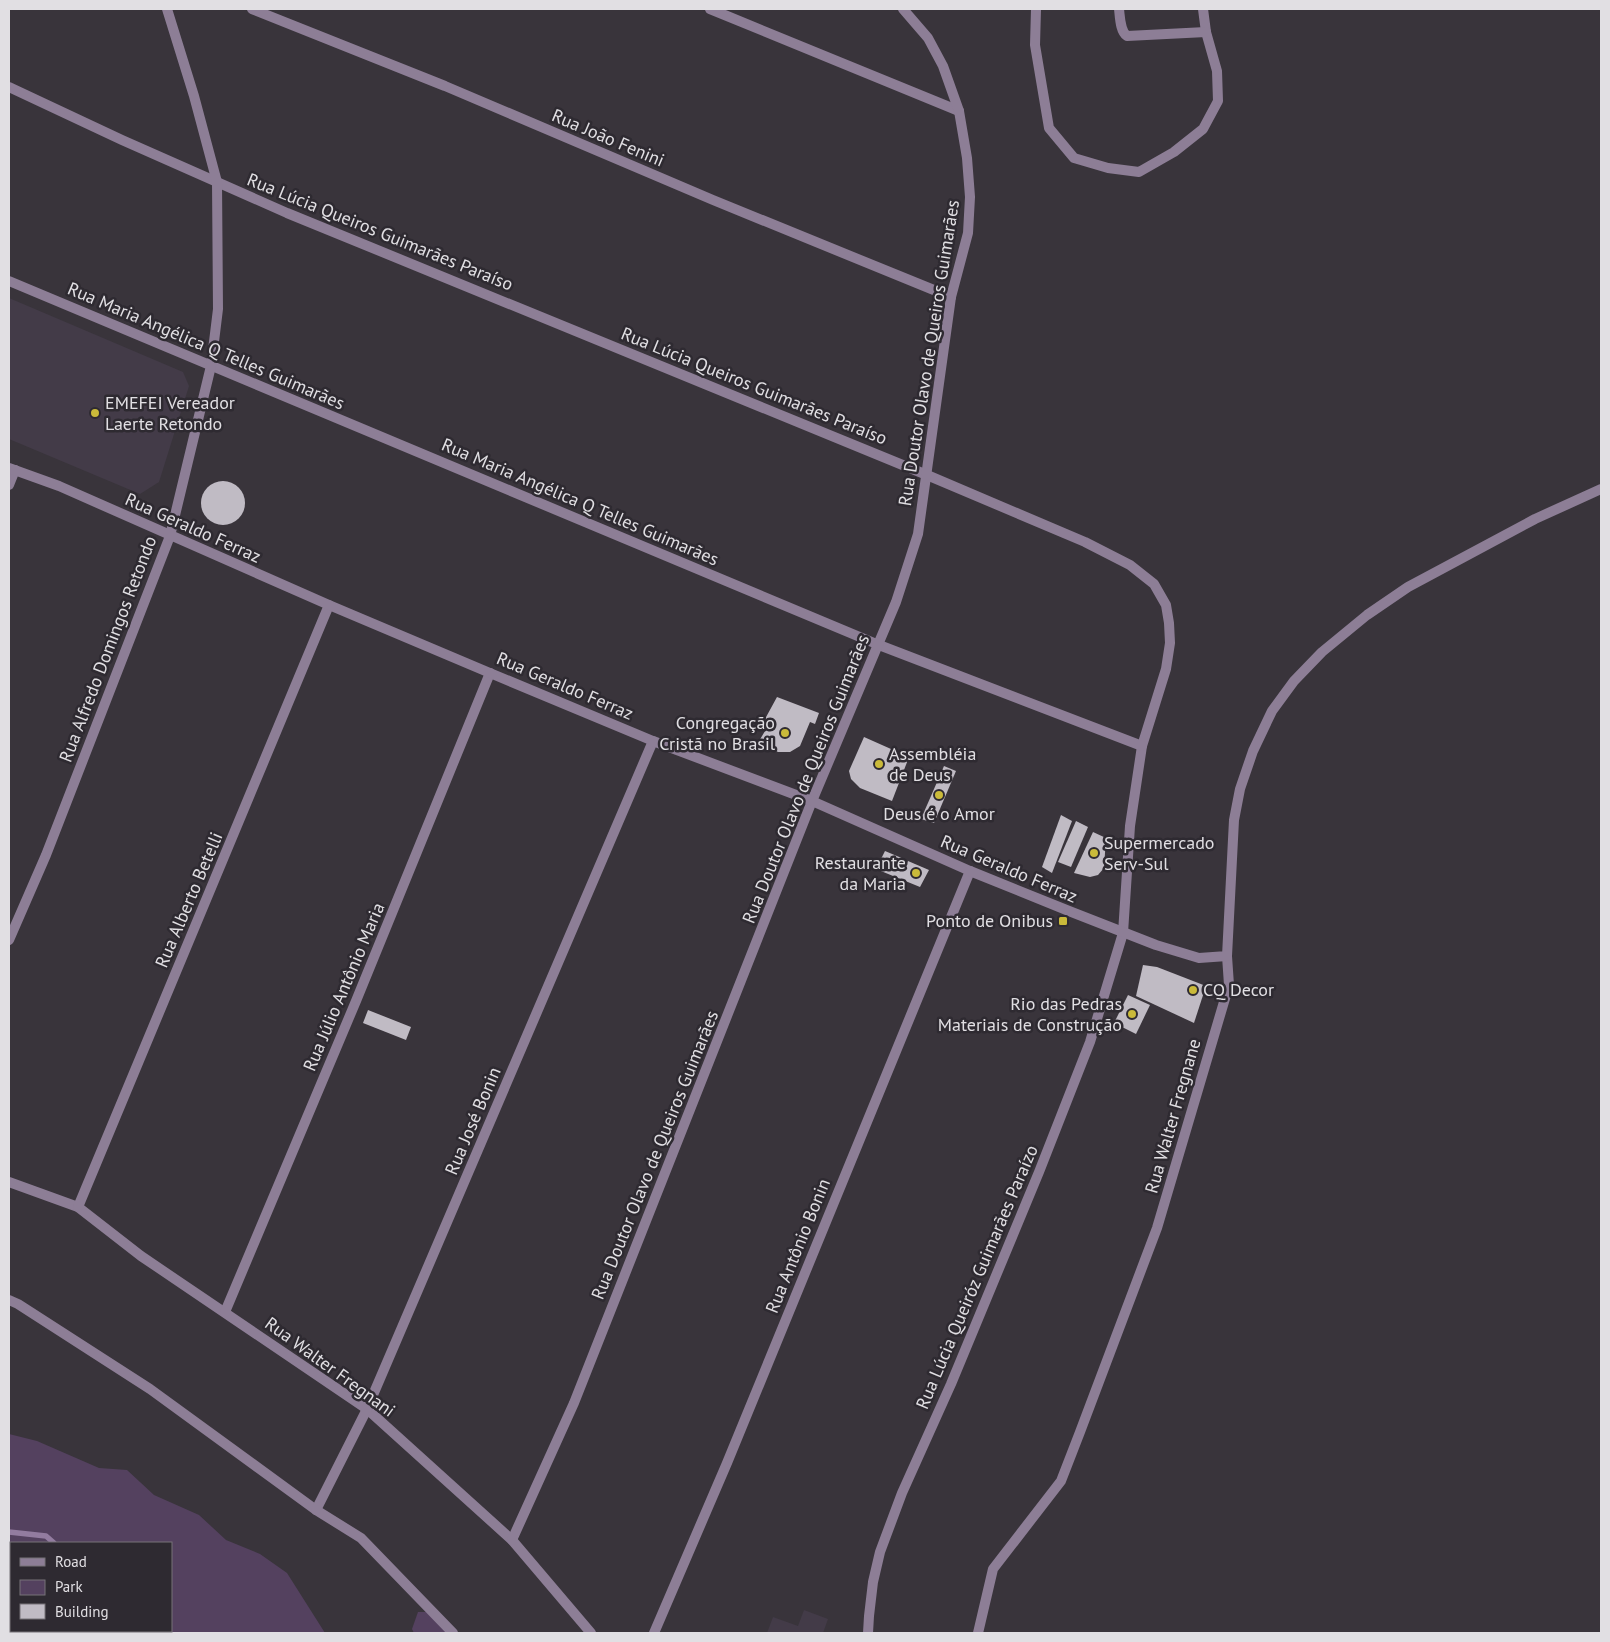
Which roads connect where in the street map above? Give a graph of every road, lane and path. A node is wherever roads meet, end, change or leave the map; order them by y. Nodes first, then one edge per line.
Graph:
1 (167, 9) edge
2 (252, 9) edge
3 (710, 9) edge
4 (903, 9) edge
5 (1036, 9) edge
6 (1119, 9) edge
7 (1203, 9) edge
8 (1206, 32) junction
9 (10, 85) edge
10 (959, 112) junction
11 (217, 182) junction
12 (9, 281) edge
13 (951, 297) junction
14 (211, 366) junction
15 (12, 469) edge
16 (927, 475) junction
17 (9, 485) edge
18 (1601, 489) edge
19 (170, 536) junction
20 (329, 605) junction
21 (879, 644) junction
22 (490, 673) junction
23 (653, 740) junction
24 (1142, 746) junction
25 (812, 801) junction
26 (970, 871) junction
27 (1123, 933) junction
28 (9, 940) edge
29 (1227, 956) junction
30 (9, 1182) edge
31 (78, 1207) junction
32 (9, 1300) edge
33 (225, 1312) junction
34 (367, 1409) junction
35 (316, 1510) junction
36 (512, 1540) junction
37 (453, 1633) edge
38 (591, 1633) edge
39 (654, 1633) edge
40 (868, 1633) edge
41 (978, 1633) edge

1 - 11 street, Rua Alfredo Domingos Retondo
2 - 13 street, Rua João Fenini
3 - 10 street
4 - 10 street, Rua Doutor Olavo de Queiros Guimarães
5 - 8 street
6 - 8 street
7 - 8 street
9 - 11 street, Rua Lúcia Queiros Guimarães Paraíso
10 - 13 street, Rua Doutor Olavo de Queiros Guimarães
11 - 14 street, Rua Alfredo Domingos Retondo
11 - 16 street, Rua Lúcia Queiros Guimarães Paraíso
12 - 14 street, Rua Maria Angélica Q Telles Guimarães
13 - 16 street, Rua Doutor Olavo de Queiros Guimarães
14 - 19 street, Rua Alfredo Domingos Retondo
14 - 21 street, Rua Maria Angélica Q Telles Guimarães
15 - 17 street
15 - 19 street, Rua Geraldo Ferraz
16 - 21 street, Rua Doutor Olavo de Queiros Guimarães
16 - 24 street, Rua Lúcia Queiros Guimarães Paraíso
18 - 29 street, Rua Walter Fregnane
19 - 20 street, Rua Geraldo Ferraz
19 - 28 street, Rua Alfredo Domingos Retondo
20 - 22 street, Rua Geraldo Ferraz
20 - 31 street, Rua Alberto Betelli
21 - 24 street, Rua Maria Angélica Q Telles Guimarães
21 - 25 street, Rua Doutor Olavo de Queiros Guimarães
22 - 23 street, Rua Geraldo Ferraz
22 - 33 street, Rua Júlio Antônio Maria
23 - 25 street, Rua Geraldo Ferraz
23 - 34 street, Rua José Bonin
24 - 27 street, Rua Lúcia Queiros Guimarães Paraíso
25 - 26 street, Rua Geraldo Ferraz
25 - 36 street, Rua Doutor Olavo de Queiros Guimarães
26 - 27 street, Rua Geraldo Ferraz
26 - 39 street, Rua Antônio Bonin
27 - 29 street, Rua Geraldo Ferraz
27 - 40 street, Rua Lúcia Queiróz Guimarães Paraízo
29 - 41 street, Rua Walter Fregnane
30 - 31 street, Rua Walter Fregnani
31 - 33 street, Rua Walter Fregnani
32 - 35 street
33 - 34 street, Rua Walter Fregnani
34 - 35 street, Rua José Bonin
34 - 36 street, Rua Walter Fregnani
35 - 37 street
36 - 38 street, Rua Walter Fregnani

